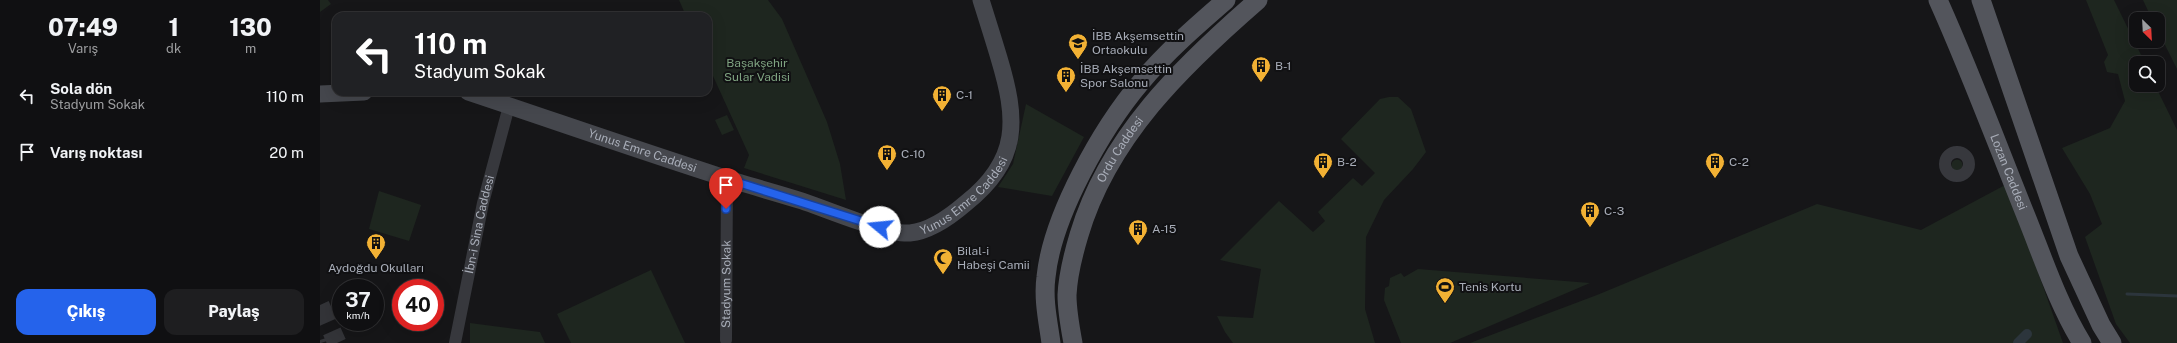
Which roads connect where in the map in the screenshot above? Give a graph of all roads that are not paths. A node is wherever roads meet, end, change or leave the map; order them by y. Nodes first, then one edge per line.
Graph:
1 (981, 0) edge
2 (1226, 0) edge
3 (1258, 0) edge
4 (1938, 0) edge
5 (1981, 0) edge
6 (332, 93) edge
7 (320, 94) edge
8 (480, 96) edge
9 (509, 106) junction
10 (727, 179) junction
11 (726, 340) dead end
12 (455, 343) edge
13 (1050, 343) edge
14 (1073, 343) edge
15 (2082, 343) edge
16 (2112, 343) edge

1 - 10 street, Yunus Emre Caddesi
2 - 13 main road, Ordu Caddesi
3 - 14 main road, Ordu Caddesi
4 - 15 main road, Lozan Caddesi
5 - 16 main road
6 - 7 street
8 - 9 street, Yunus Emre Caddesi
9 - 10 street, Yunus Emre Caddesi
9 - 12 street, İbn-i Sina Caddesi
10 - 11 street, Stadyum Sokak

